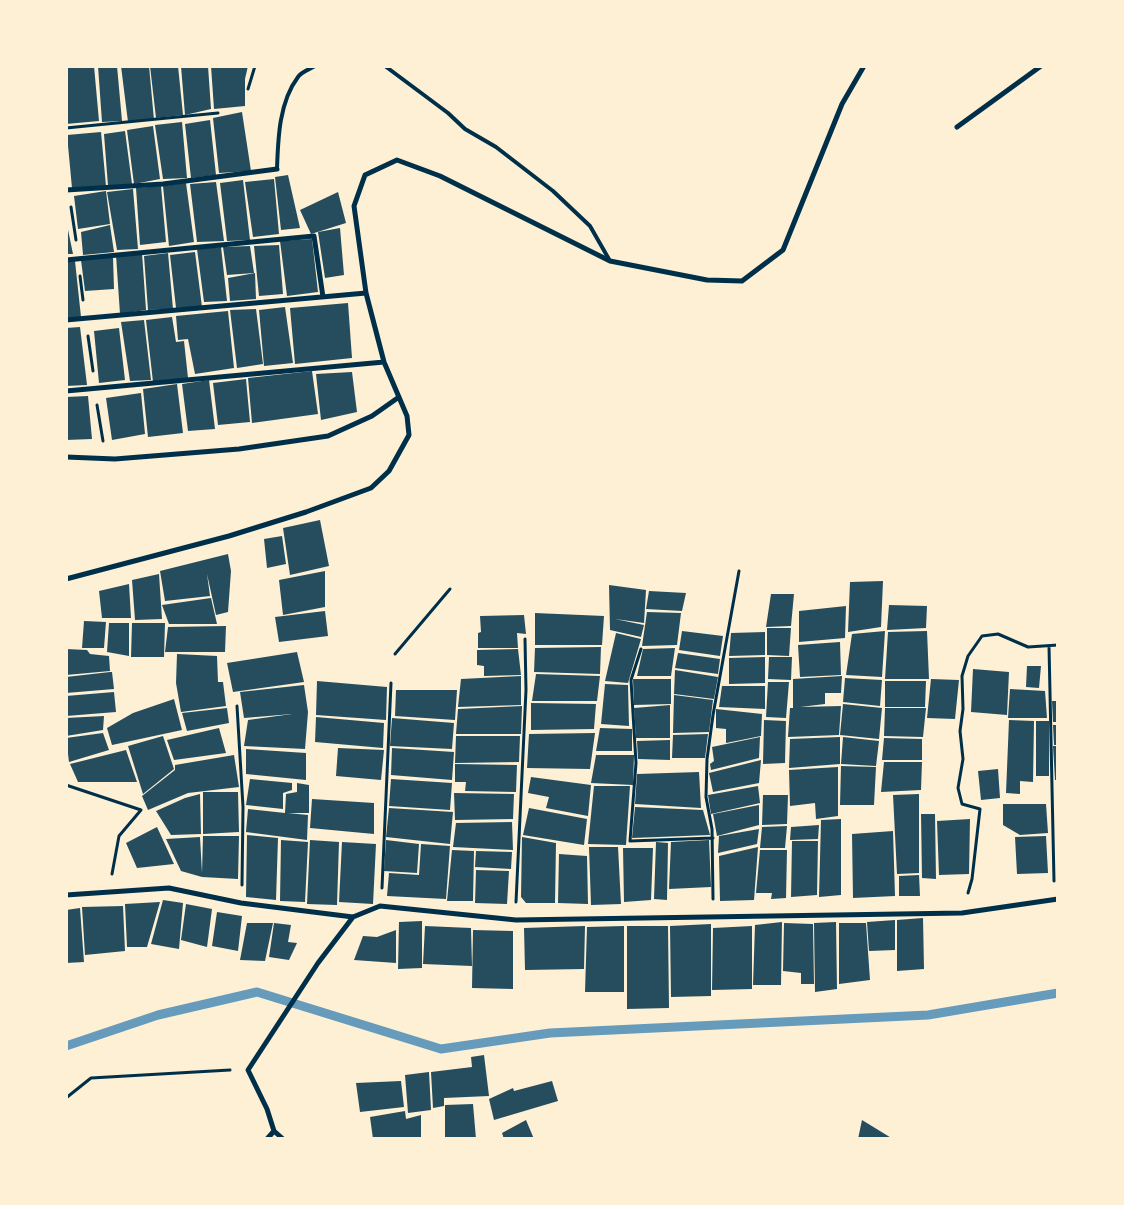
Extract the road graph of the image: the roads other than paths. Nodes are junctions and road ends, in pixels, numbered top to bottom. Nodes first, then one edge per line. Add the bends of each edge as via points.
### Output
1 (315, 66) edge
2 (384, 66) edge
3 (864, 66) edge
4 (1041, 66) edge
5 (957, 127) dead end
6 (276, 169) joint
7 (66, 190) edge
8 (66, 260) edge
9 (610, 261) junction
10 (366, 293) junction
11 (322, 297) junction
12 (66, 320) edge
13 (384, 362) junction
14 (66, 391) edge
15 (399, 397) junction
16 (66, 457) edge
17 (66, 579) edge
18 (66, 896) edge
19 (1056, 899) edge
20 (353, 917) junction
21 (274, 1132) junction
22 (267, 1139) edge
23 (283, 1139) edge

1 - 6 lane via 298,76 284,106
2 - 9 lane via 553,191 590,226
3 - 9 street via 842,104 783,250 742,281 707,280
4 - 5 street
6 - 7 street via 164,184
8 - 11 street via 314,236
9 - 10 street via 440,176 397,160 365,175 354,206
10 - 11 street
10 - 13 street
11 - 12 street
13 - 14 street
13 - 15 street
15 - 16 street via 372,416 328,436 239,449 115,459
15 - 17 street via 407,416 409,435 389,471 371,488 229,536
18 - 20 street via 169,888 241,903
19 - 20 street via 962,913 516,920 380,906
20 - 21 street via 318,963 248,1070
21 - 22 street
21 - 23 street

